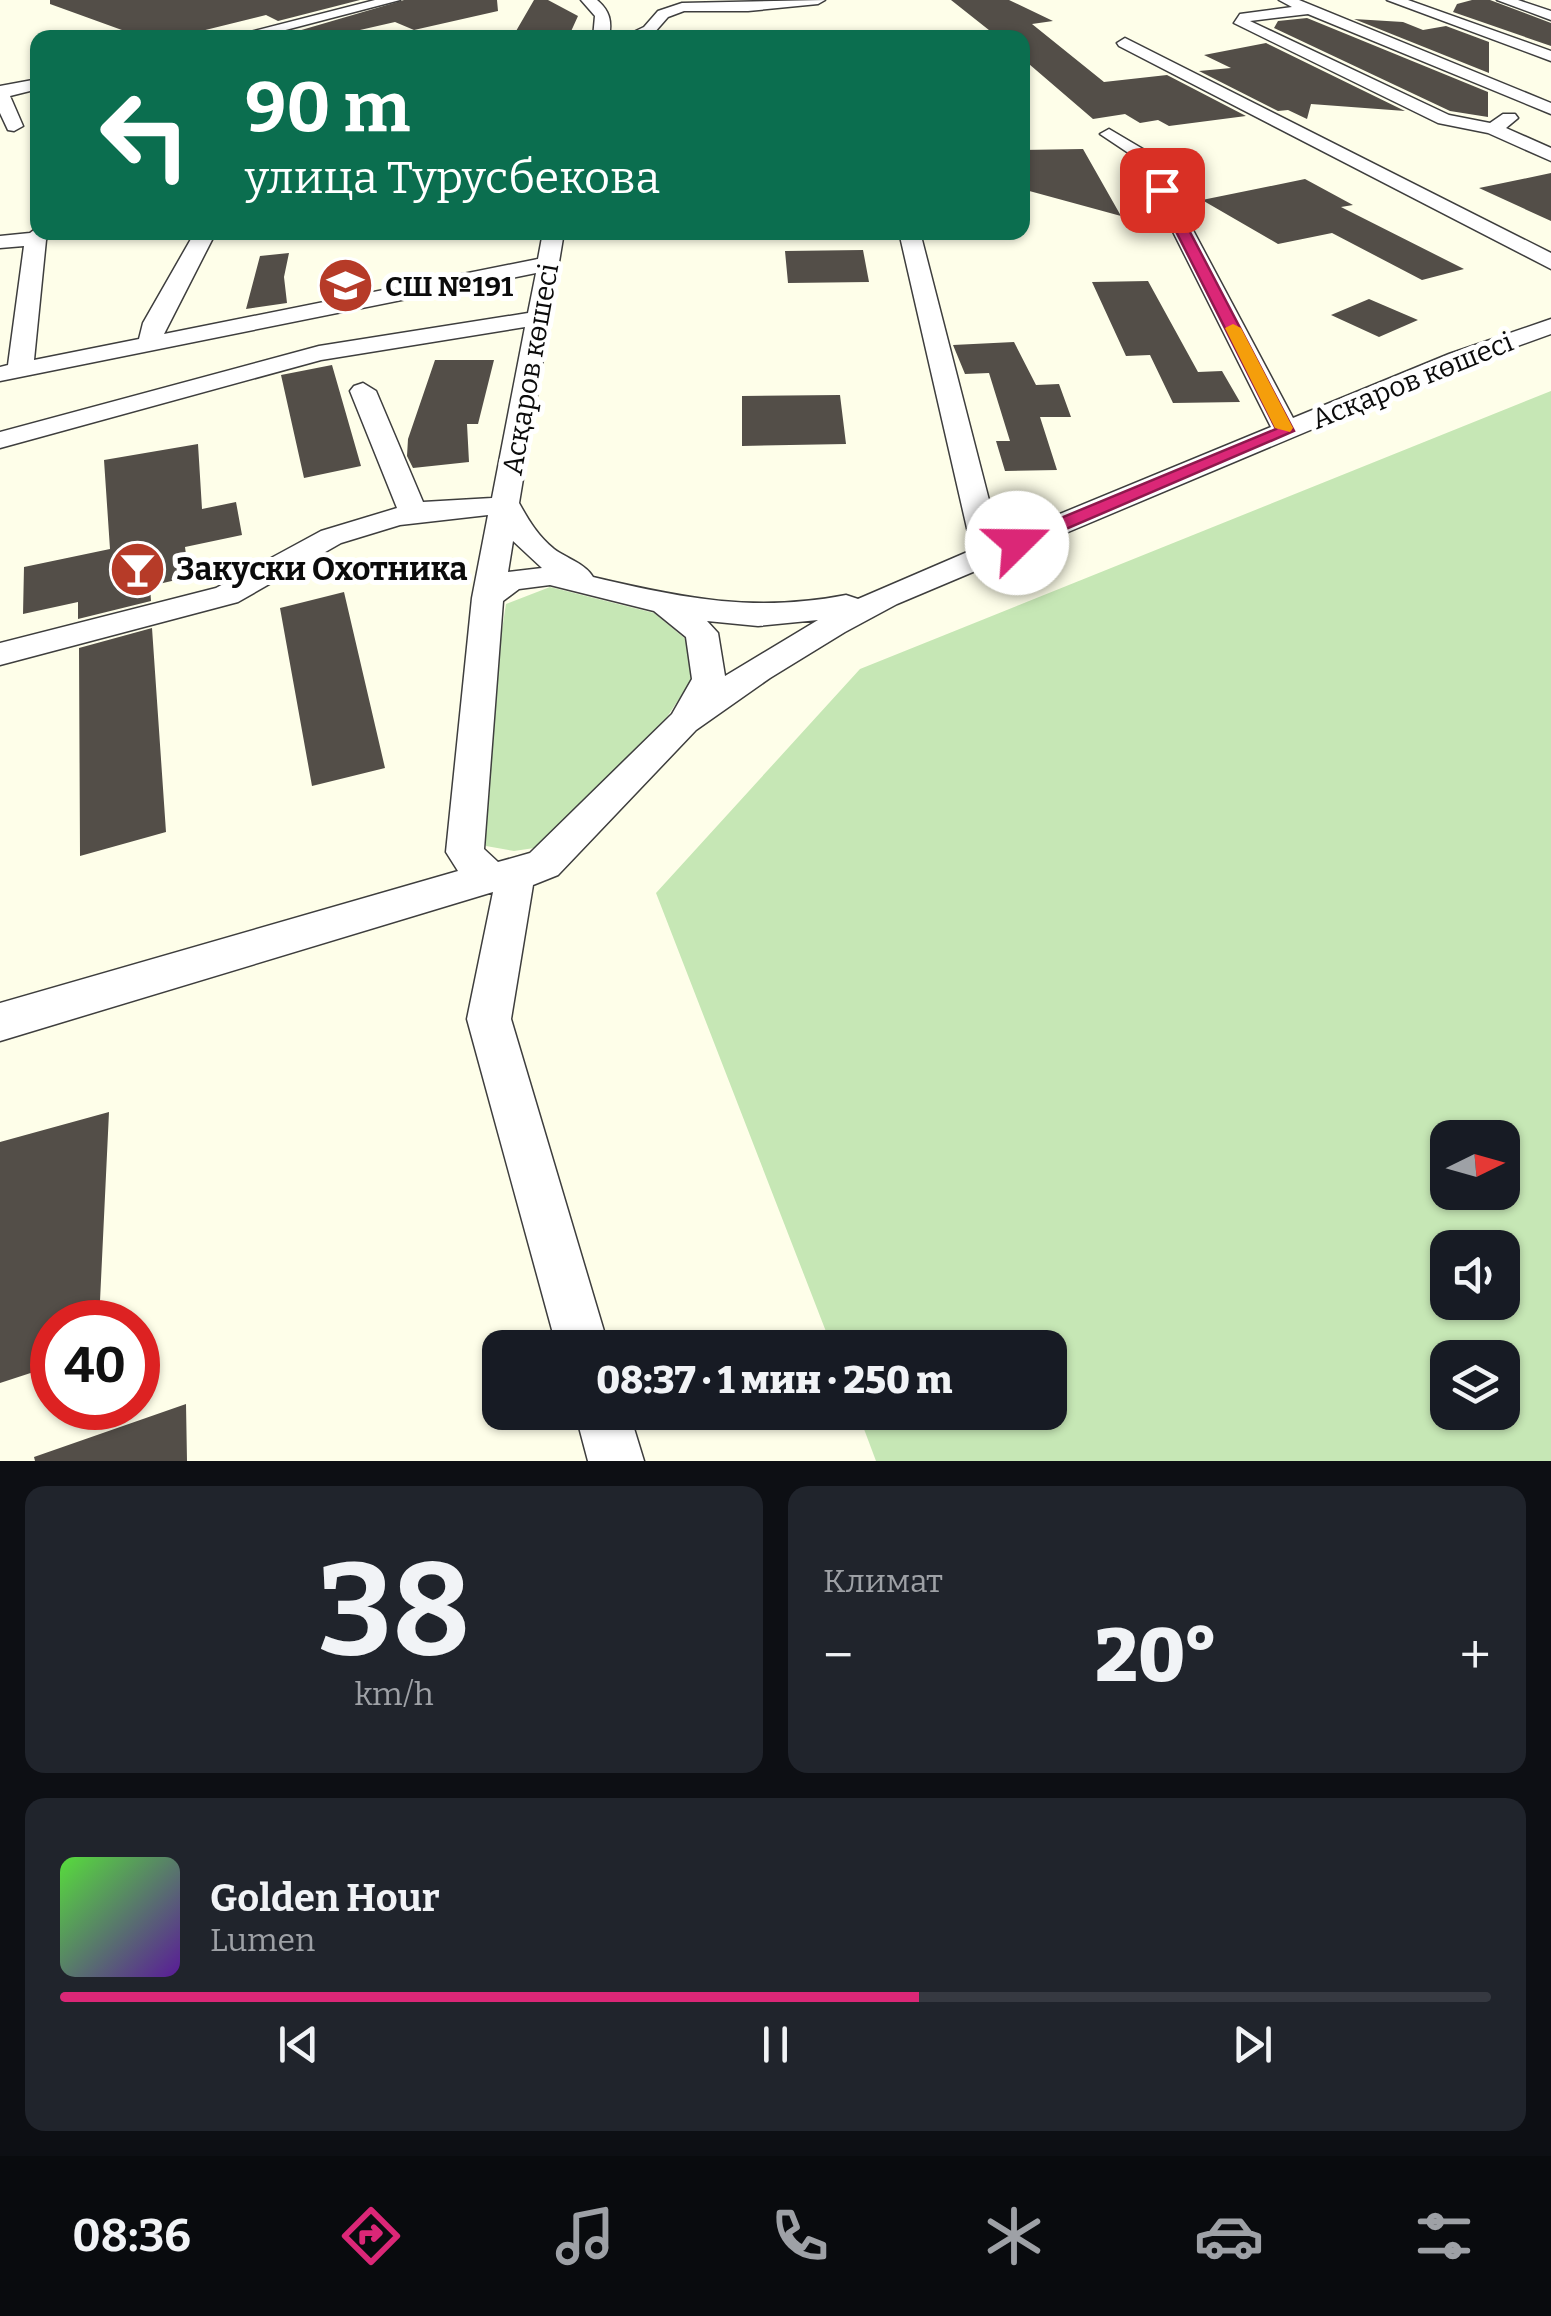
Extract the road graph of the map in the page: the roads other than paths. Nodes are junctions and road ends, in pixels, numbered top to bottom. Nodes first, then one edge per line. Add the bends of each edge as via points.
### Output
1 (393, 0) edge
2 (588, 0) edge
3 (818, 0) edge
4 (1285, 0) edge
5 (1504, 0) edge
6 (1532, 0) edge
7 (1551, 7) edge
8 (1309, 10) junction
9 (1394, 11) edge
10 (1551, 16) edge
11 (267, 30) edge
12 (603, 30) edge
13 (650, 30) edge
14 (1341, 32) junction
15 (1125, 44) dead end
16 (1551, 56) edge
17 (1551, 68) edge
18 (30, 86) edge
19 (1, 92) edge
20 (1464, 93) dead end
21 (1549, 110) edge
22 (14, 126) dead end
23 (1492, 129) junction
24 (1109, 134) dead end
25 (1551, 155) edge
26 (30, 237) edge
27 (38, 240) edge
28 (202, 240) edge
29 (552, 240) edge
30 (911, 240) edge
31 (0, 242) edge
32 (1551, 262) edge
33 (547, 264) junction
34 (538, 318) junction
35 (1551, 326) edge
36 (150, 344) junction
37 (10, 372) edge
38 (362, 391) dead end
39 (1286, 431) junction
40 (0, 440) edge
41 (506, 506) junction
42 (428, 512) junction
43 (988, 555) junction
44 (602, 587) junction
45 (886, 597) junction
46 (488, 598) junction
47 (0, 654) edge
48 (684, 722) junction
49 (503, 877) junction
50 (0, 1022) edge
51 (579, 1330) edge
52 (607, 1430) edge
53 (616, 1461) edge

1 - 11 street
2 - 12 street via 600,8
3 - 13 street via 682,7
4 - 8 street
5 - 10 street
6 - 7 street
8 - 14 street
8 - 23 street via 1254,15 1242,23 1444,118
9 - 14 street
9 - 16 street
9 - 17 street
14 - 20 street
14 - 21 street
15 - 32 street
18 - 19 street
19 - 22 street
21 - 23 street via 1508,112
23 - 25 street
24 - 39 street via 1144,155
26 - 31 street
27 - 37 street
28 - 36 street
29 - 33 street, Асқаров көшесі
30 - 43 street
33 - 34 street, Асқаров көшесі
33 - 36 street
34 - 40 street via 319,353
34 - 41 street, Асқаров көшесі
35 - 39 street, Асқаров көшесі
36 - 37 street
38 - 42 street via 405,498
39 - 43 street, Асқаров көшесі
41 - 42 street
41 - 44 street via 516,531 555,565
41 - 46 street, Асқаров көшесі
42 - 47 street via 331,536 227,595
43 - 45 street, Асқаров көшесі
44 - 45 street via 725,616 794,616
44 - 46 street via 550,576 510,582
44 - 48 street via 665,604 702,633 709,679
45 - 48 street via 796,645
46 - 49 street, Асқаров көшесі via 465,852 474,867
48 - 49 street via 544,864
49 - 50 street
49 - 51 street via 490,1019
52 - 53 street

